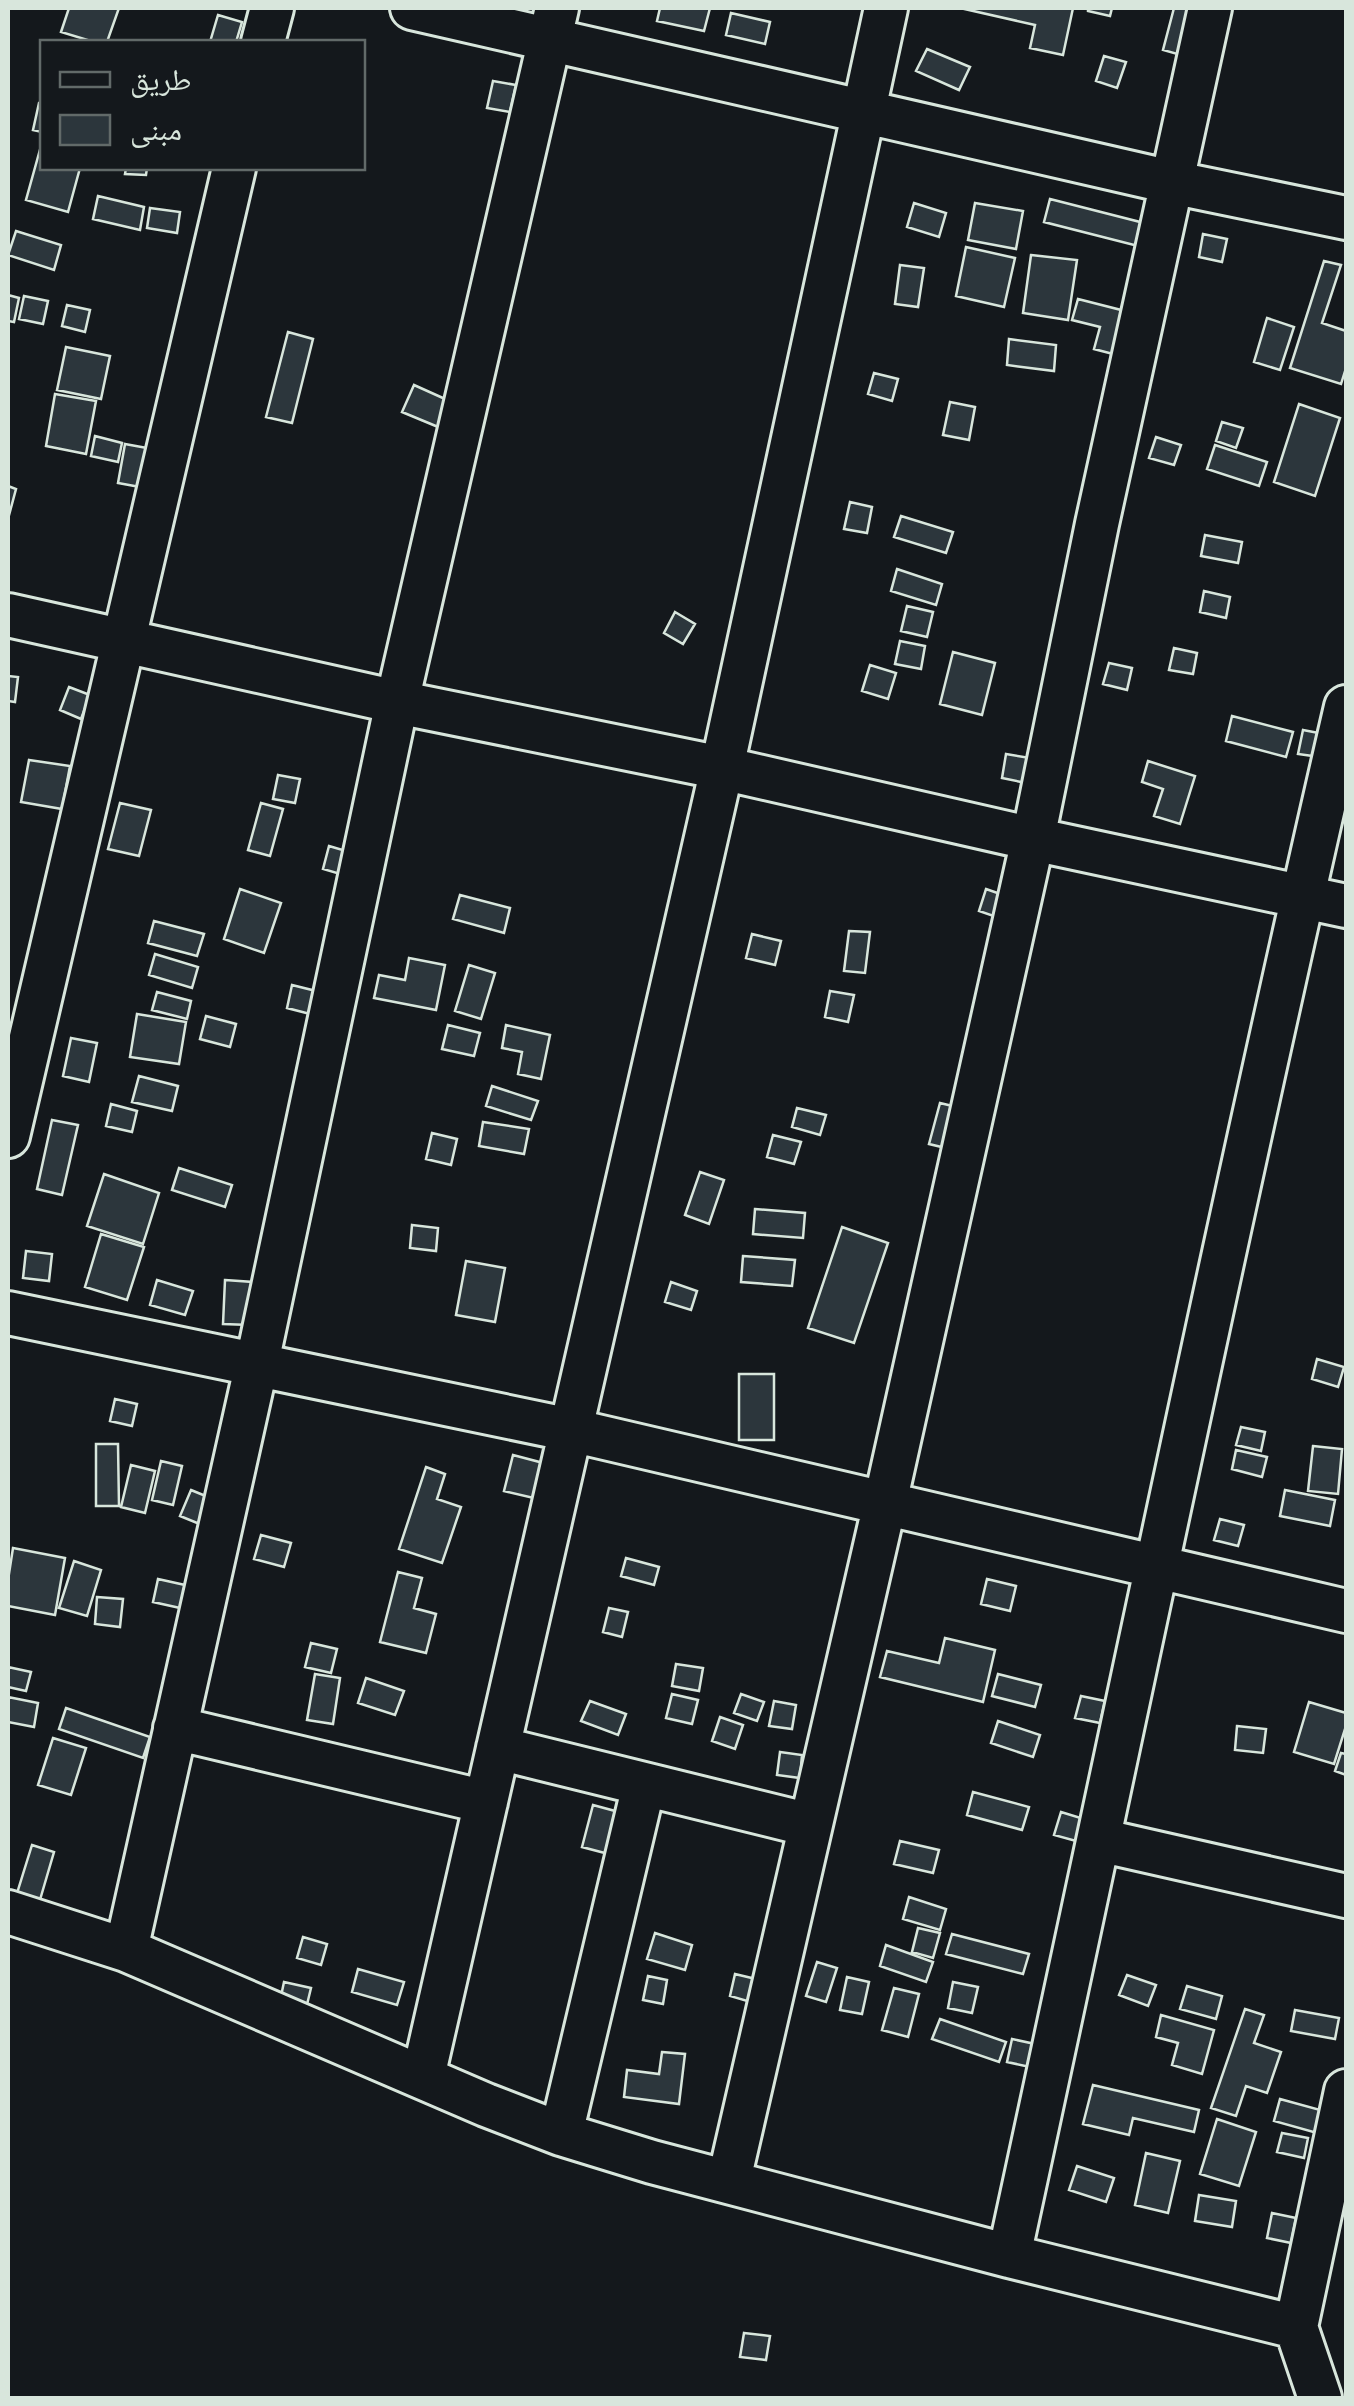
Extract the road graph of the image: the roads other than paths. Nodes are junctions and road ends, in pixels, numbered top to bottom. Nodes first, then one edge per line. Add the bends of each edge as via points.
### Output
1 (272, 8) edge
2 (412, 8) edge
3 (886, 8) edge
4 (1210, 8) edge
5 (554, 24) edge
6 (264, 40) edge
7 (864, 112) junction
8 (234, 170) edge
9 (1171, 182) junction
10 (1346, 218) edge
11 (8, 615) edge
12 (122, 642) junction
13 (398, 702) junction
14 (1346, 707) edge
15 (722, 768) junction
16 (1032, 839) junction
17 (1303, 896) junction
18 (1346, 906) edge
19 (8, 1136) edge
20 (8, 1313) edge
21 (256, 1364) junction
22 (571, 1430) junction
23 (885, 1503) junction
24 (1157, 1566) junction
25 (1346, 1611) edge
26 (175, 1728) junction
27 (498, 1748) junction
28 (644, 1785) junction
29 (486, 1802) junction
30 (810, 1825) junction
31 (1100, 1840) junction
32 (1346, 1896) edge
33 (8, 1912) edge
34 (126, 1950) junction
35 (422, 2077) junction
36 (1346, 2091) edge
37 (562, 2134) junction
38 (729, 2180) junction
39 (1010, 2256) junction
40 (1296, 2327) junction
41 (1320, 2398) edge

1 - 6 street
2 - 5 street
3 - 7 street
4 - 9 street
5 - 7 street
5 - 13 street
7 - 9 street
7 - 15 street
8 - 12 street
9 - 10 street
9 - 16 street
11 - 12 street
12 - 13 street
12 - 19 street
13 - 15 street
13 - 21 street
14 - 17 street
15 - 16 street
15 - 22 street
16 - 17 street
16 - 23 street
17 - 18 street
17 - 24 street
20 - 21 street
21 - 22 street
21 - 26 street
22 - 23 street
22 - 27 street
23 - 24 street
23 - 30 street
24 - 25 street
24 - 31 street
26 - 29 street
26 - 34 street
27 - 28 street
27 - 29 street
28 - 30 street
28 - 37 street
29 - 35 street
30 - 38 street
31 - 32 street
31 - 39 street
33 - 34 street
34 - 35 street
35 - 37 street
36 - 40 street
37 - 38 street
38 - 39 street
39 - 40 street
40 - 41 street

